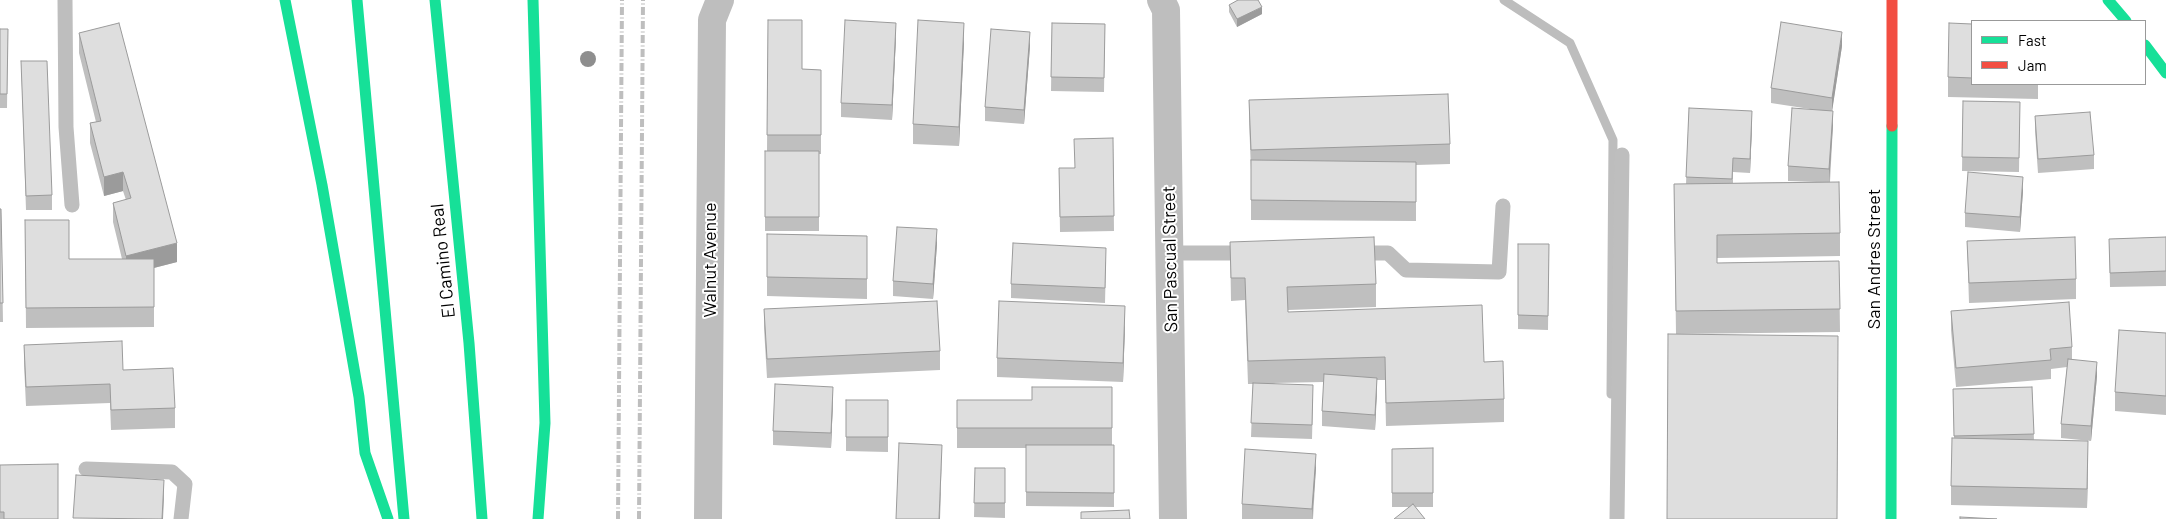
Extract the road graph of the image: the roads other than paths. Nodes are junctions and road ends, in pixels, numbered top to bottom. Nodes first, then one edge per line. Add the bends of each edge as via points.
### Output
1 (65, 0) edge
2 (284, 0) edge
3 (357, 0) edge
4 (434, 0) edge
5 (534, 0) edge
6 (1161, 0) edge
7 (1892, 0) edge
8 (2108, 0) edge
9 (719, 1) edge
10 (2125, 20) edge
11 (1622, 155) dead end
12 (72, 205) dead end
13 (1503, 206) dead end
14 (1170, 252) junction
15 (1259, 252) edge
16 (1338, 253) edge
17 (86, 469) dead end
18 (181, 519) edge
19 (388, 519) edge
20 (404, 519) edge
21 (482, 519) edge
22 (538, 519) edge
23 (708, 519) edge
24 (1173, 519) edge
25 (1617, 519) edge
26 (1891, 519) edge

1 - 12 lane via 66,127
2 - 19 main road via 324,194 359,397 364,453
3 - 20 main road
4 - 21 main road, El Camino Real via 469,343
5 - 22 main road via 545,423
6 - 14 street, San Pascual Street via 1166,10
7 - 26 main road, San Andres Street
8 - 10 main road
9 - 23 street, Walnut Avenue via 712,20
11 - 25 lane
13 - 16 lane via 1499,272 1406,270 1388,253
14 - 15 lane
14 - 24 street, San Pascual Street
17 - 18 lane via 172,472 185,484

